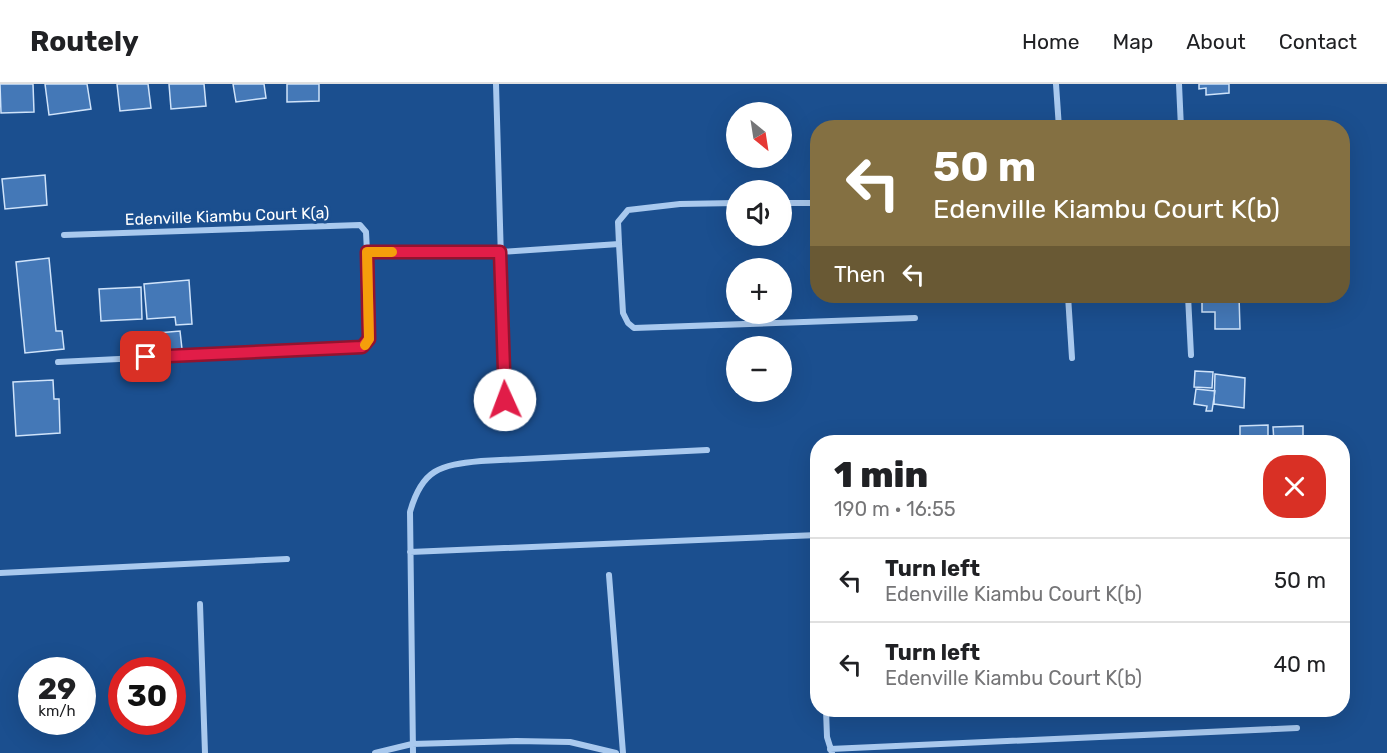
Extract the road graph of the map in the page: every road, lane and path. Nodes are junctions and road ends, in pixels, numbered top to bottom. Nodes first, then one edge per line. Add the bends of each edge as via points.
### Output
1 (496, 84) edge
2 (1056, 84) edge
3 (1179, 84) edge
4 (1058, 120) edge
5 (1181, 120) edge
6 (792, 203) edge
7 (810, 203) edge
8 (726, 204) edge
9 (64, 235) dead end
10 (619, 244) junction
11 (367, 252) junction
12 (500, 252) junction
13 (1068, 303) edge
14 (1188, 303) edge
15 (915, 318) dead end
16 (1191, 355) dead end
17 (1072, 358) dead end
18 (58, 362) dead end
19 (505, 400) dead end
20 (707, 450) dead end
21 (810, 535) edge
22 (410, 552) junction
23 (287, 559) dead end
24 (0, 573) edge
25 (609, 575) dead end
26 (200, 604) dead end
27 (827, 717) edge
28 (1297, 728) dead end
29 (412, 744) junction
30 (831, 751) edge
31 (206, 753) edge
32 (375, 753) edge
33 (413, 753) edge
34 (616, 753) edge
35 (623, 753) edge

1 - 12 street
2 - 4 street
3 - 5 street
6 - 7 street
8 - 10 street via 628,210 618,222
9 - 11 street, Edenville Kiambu Court K(a) via 360,225 366,232
10 - 12 street
10 - 15 street via 623,313 634,327
11 - 12 street
11 - 18 street via 369,339 362,347
12 - 19 street
13 - 17 street
14 - 16 street
20 - 22 street via 448,464 427,476 415,493 410,512
21 - 22 street
22 - 29 street
23 - 24 street
25 - 35 street
26 - 31 street
27 - 30 street
28 - 30 street
29 - 32 street
29 - 33 street
29 - 34 street via 570,742

